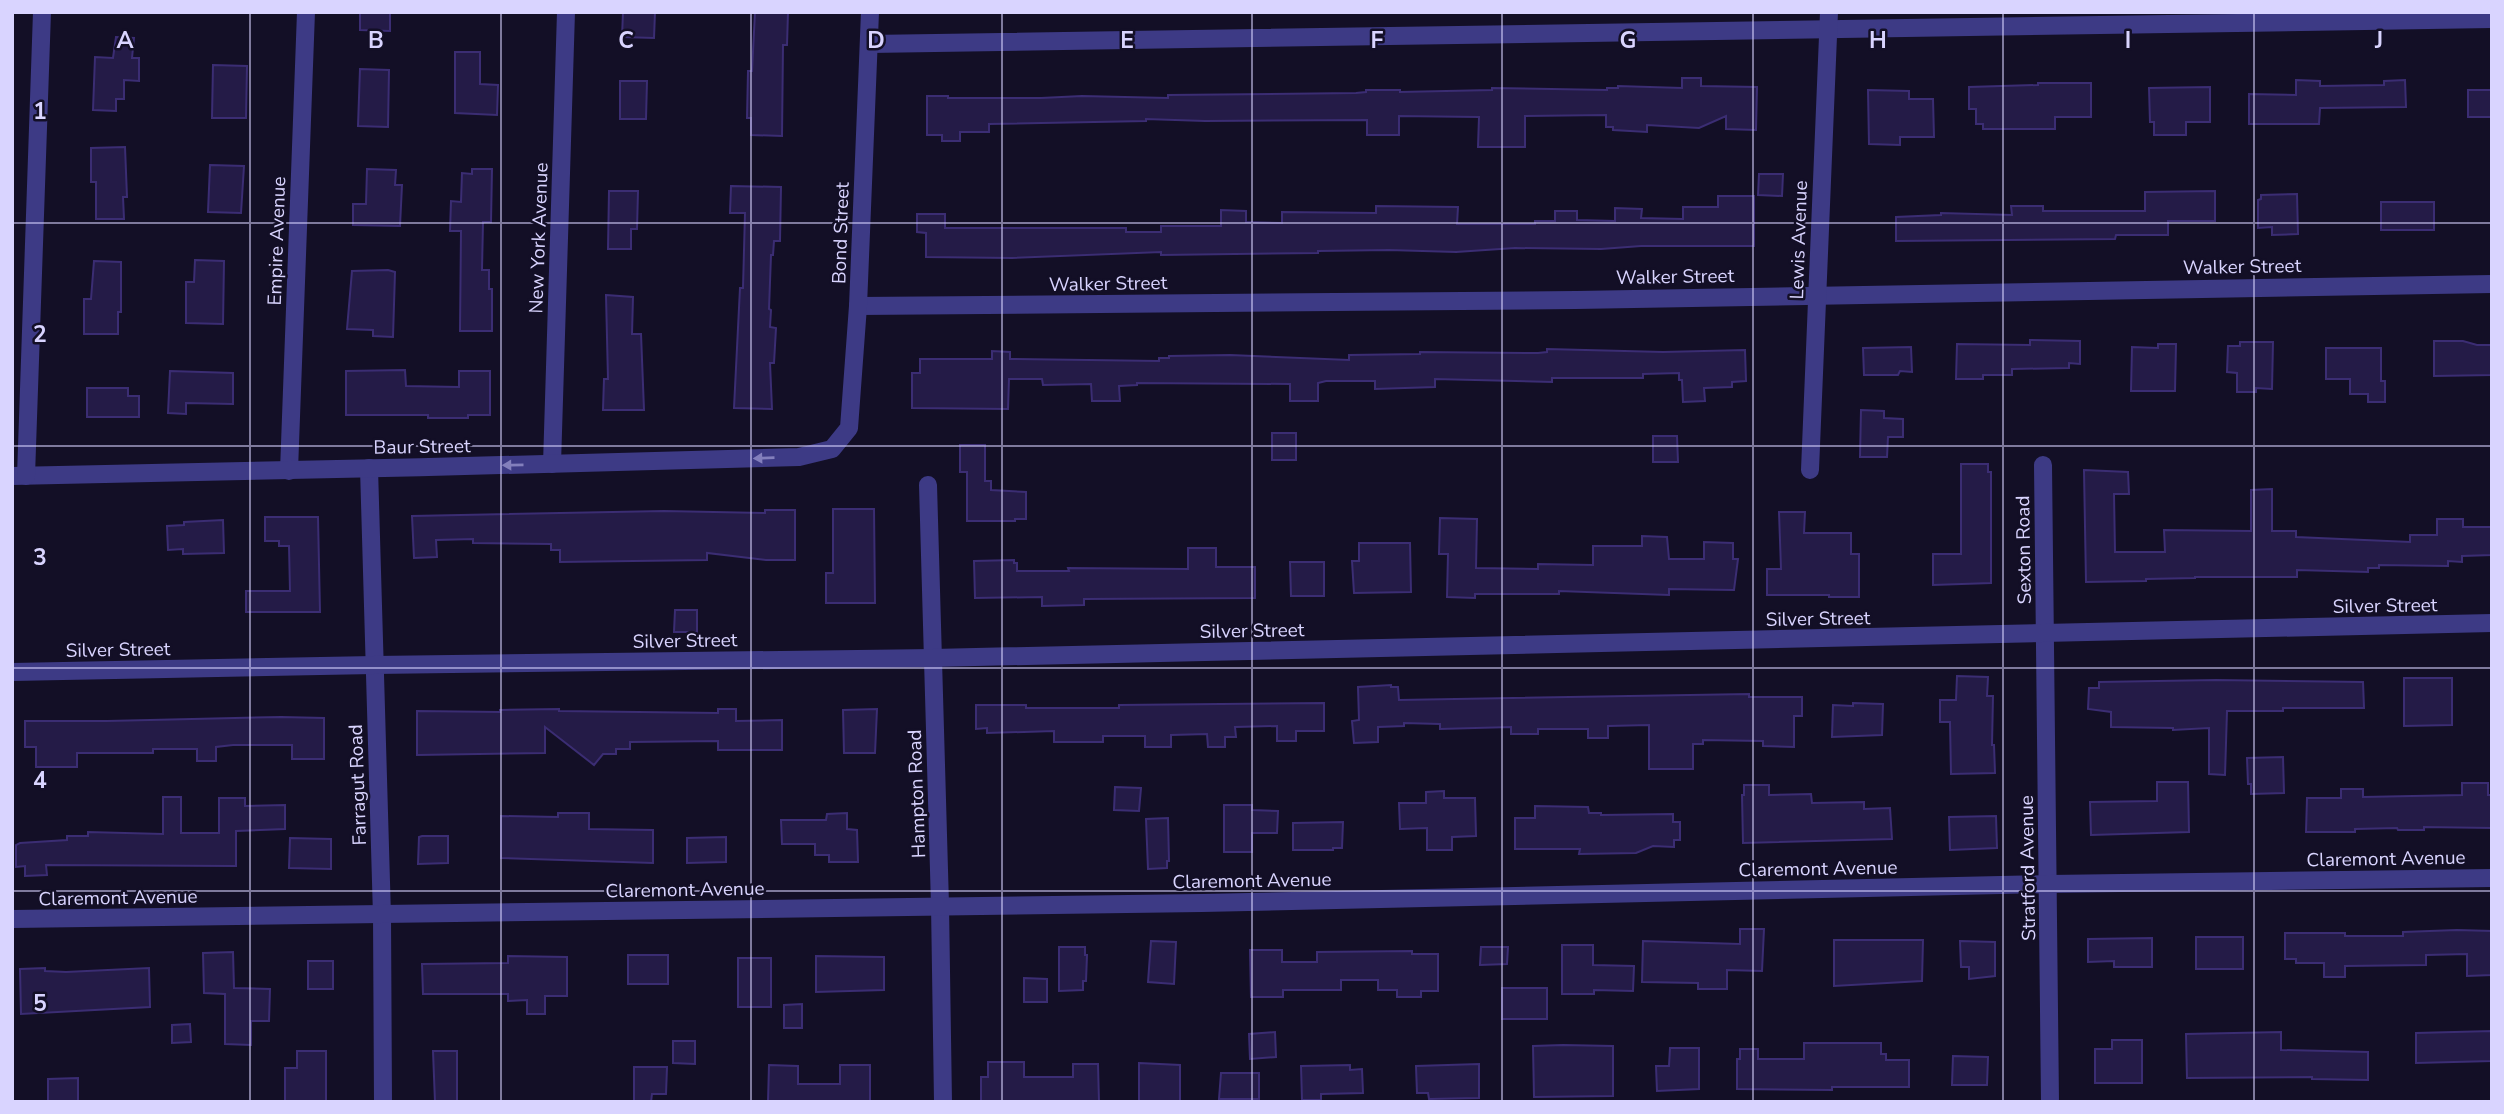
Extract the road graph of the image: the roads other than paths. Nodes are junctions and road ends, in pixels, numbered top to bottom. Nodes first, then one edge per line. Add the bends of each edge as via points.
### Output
1 (42, 12) edge
2 (306, 12) edge
3 (566, 12) edge
4 (870, 12) edge
5 (2492, 19) edge
6 (1828, 21) edge
7 (869, 44) junction
8 (2492, 284) edge
9 (1817, 294) junction
10 (858, 306) junction
11 (832, 449) joint
12 (552, 464) junction
13 (2043, 465) dead end
14 (369, 468) junction
15 (1810, 470) dead end
16 (289, 471) junction
17 (19, 476) edge
18 (928, 485) dead end
19 (2492, 623) edge
20 (2045, 634) junction
21 (933, 658) junction
22 (374, 665) junction
23 (12, 673) edge
24 (2492, 878) edge
25 (2049, 884) junction
26 (940, 905) junction
27 (382, 916) junction
28 (12, 919) edge
29 (383, 1102) edge
30 (943, 1102) edge
31 (2050, 1102) edge

1 - 17 street
2 - 16 street, Empire Avenue
3 - 12 street, New York Avenue
4 - 7 street, Bond Street
5 - 6 street
6 - 7 street
6 - 9 street, Lewis Avenue
7 - 10 street, Bond Street
8 - 9 street, Walker Street
9 - 10 street, Walker Street
9 - 15 street, Lewis Avenue
10 - 11 street, Bond Street via 849,428
11 -> 12 street, Baur Street via 799,457
12 -> 14 street, Baur Street
13 - 20 street, Sexton Road
14 - 16 street, Baur Street
14 - 22 street, Farragut Road
16 - 17 street, Baur Street
18 - 21 street, Hampton Road
19 - 20 street, Silver Street
20 - 21 street, Silver Street
20 - 25 street, Stratford Avenue
21 - 22 street, Silver Street
21 - 26 street, Hampton Road
22 - 23 street, Silver Street
22 - 27 street, Farragut Road
24 - 25 street, Claremont Avenue
25 - 26 street, Claremont Avenue
25 - 31 street, Stratford Avenue
26 - 27 street, Claremont Avenue
26 - 30 street, Hampton Road
27 - 28 street, Claremont Avenue
27 - 29 street, Farragut Road

